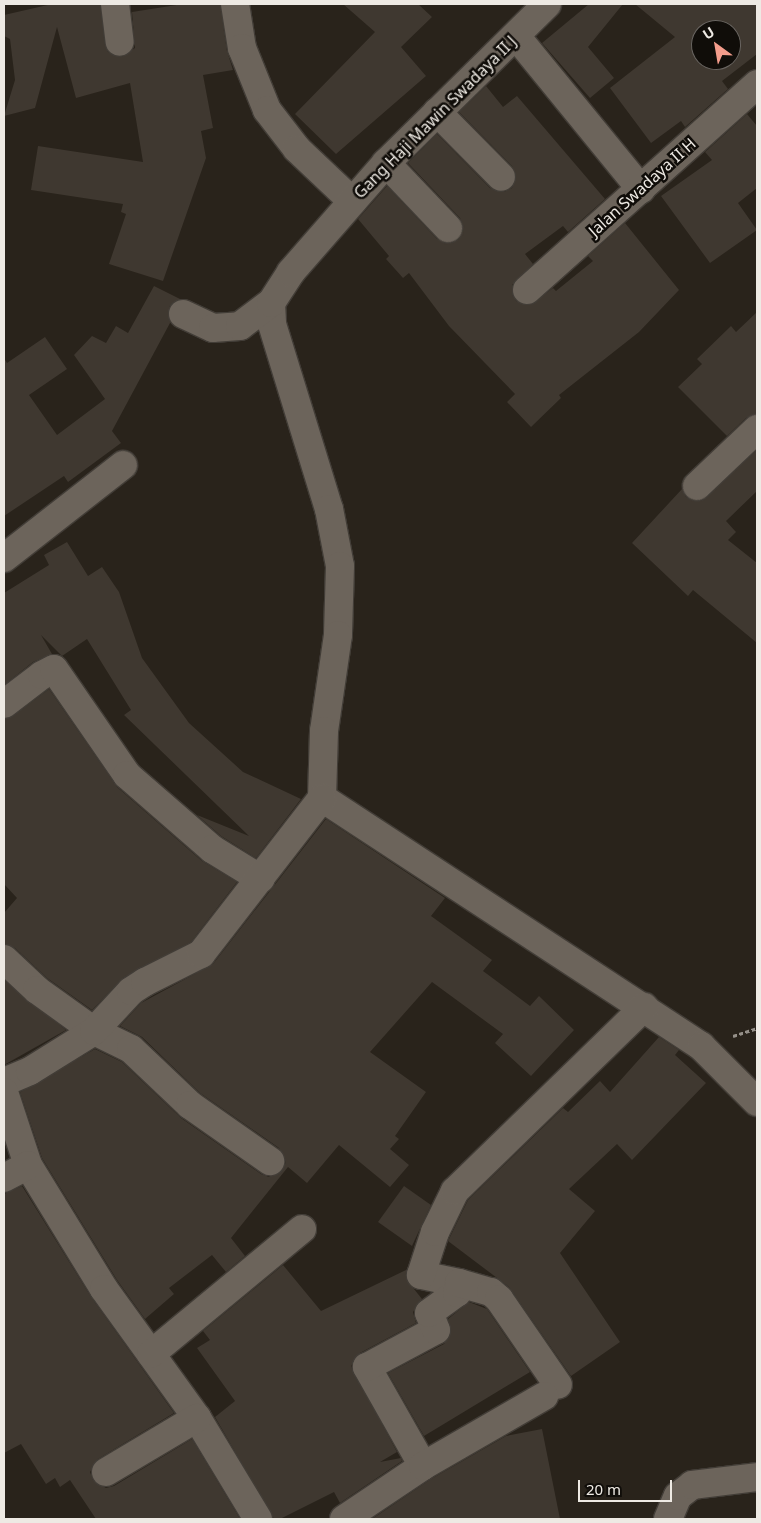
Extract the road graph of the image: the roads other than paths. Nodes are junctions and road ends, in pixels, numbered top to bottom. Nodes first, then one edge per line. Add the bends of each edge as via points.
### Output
1 (115, 4) edge
2 (235, 4) edge
3 (547, 4) edge
4 (516, 36) junction
5 (120, 42) dead end
6 (757, 84) edge
7 (437, 112) junction
8 (386, 163) junction
9 (501, 177) dead end
10 (641, 188) junction
11 (352, 201) junction
12 (448, 228) dead end
13 (528, 290) dead end
14 (271, 303) junction
15 (183, 314) dead end
16 (757, 429) edge
17 (123, 465) dead end
18 (697, 486) dead end
19 (4, 558) edge
20 (4, 704) edge
21 (322, 798) junction
22 (261, 879) junction
23 (4, 959) edge
24 (644, 1007) junction
25 (94, 1031) junction
26 (4, 1082) edge
27 (4, 1092) edge
28 (757, 1102) edge
29 (270, 1161) dead end
30 (28, 1164) junction
31 (4, 1178) edge
32 (302, 1229) dead end
33 (459, 1283) junction
34 (151, 1354) junction
35 (197, 1418) junction
36 (423, 1466) junction
37 (106, 1472) dead end
38 (757, 1477) edge
39 (258, 1519) edge
40 (344, 1519) edge
41 (668, 1519) edge

1 - 5 street
2 - 11 street via 242,48 267,110 297,149
3 - 4 street, Gang Haji Mawin Swadaya II J
4 - 7 street, Gang Haji Mawin Swadaya II J
4 - 10 street
6 - 10 street, Jalan Swadaya II H
7 - 8 street, Gang Haji Mawin Swadaya II J
7 - 9 street
8 - 11 street, Gang Haji Mawin Swadaya II J
8 - 12 street
10 - 13 street, Jalan Swadaya II H
11 - 14 street, Gang Haji Mawin Swadaya II J via 291,272
14 - 15 street via 240,326 213,328
14 - 21 street via 272,324 329,509 340,566 338,635 324,731
16 - 18 street
17 - 19 street
20 - 22 street via 42,675 54,670 126,775 212,849
21 - 22 street
21 - 24 street
22 - 25 street via 201,954 155,975 131,991
23 - 25 street via 36,990
24 - 28 street via 701,1046
24 - 33 street via 454,1191 435,1232 421,1275
25 - 26 street via 30,1071
25 - 29 street via 130,1049 190,1105
27 - 30 street
30 - 31 street
30 - 34 street via 104,1289
32 - 34 street
33 - 36 street via 457,1293 429,1313 436,1330 367,1367
33 - 36 street via 490,1292 499,1299 551,1391
34 - 35 street
35 - 37 street
35 - 39 street
36 - 40 street
38 - 41 street via 692,1485 678,1496

